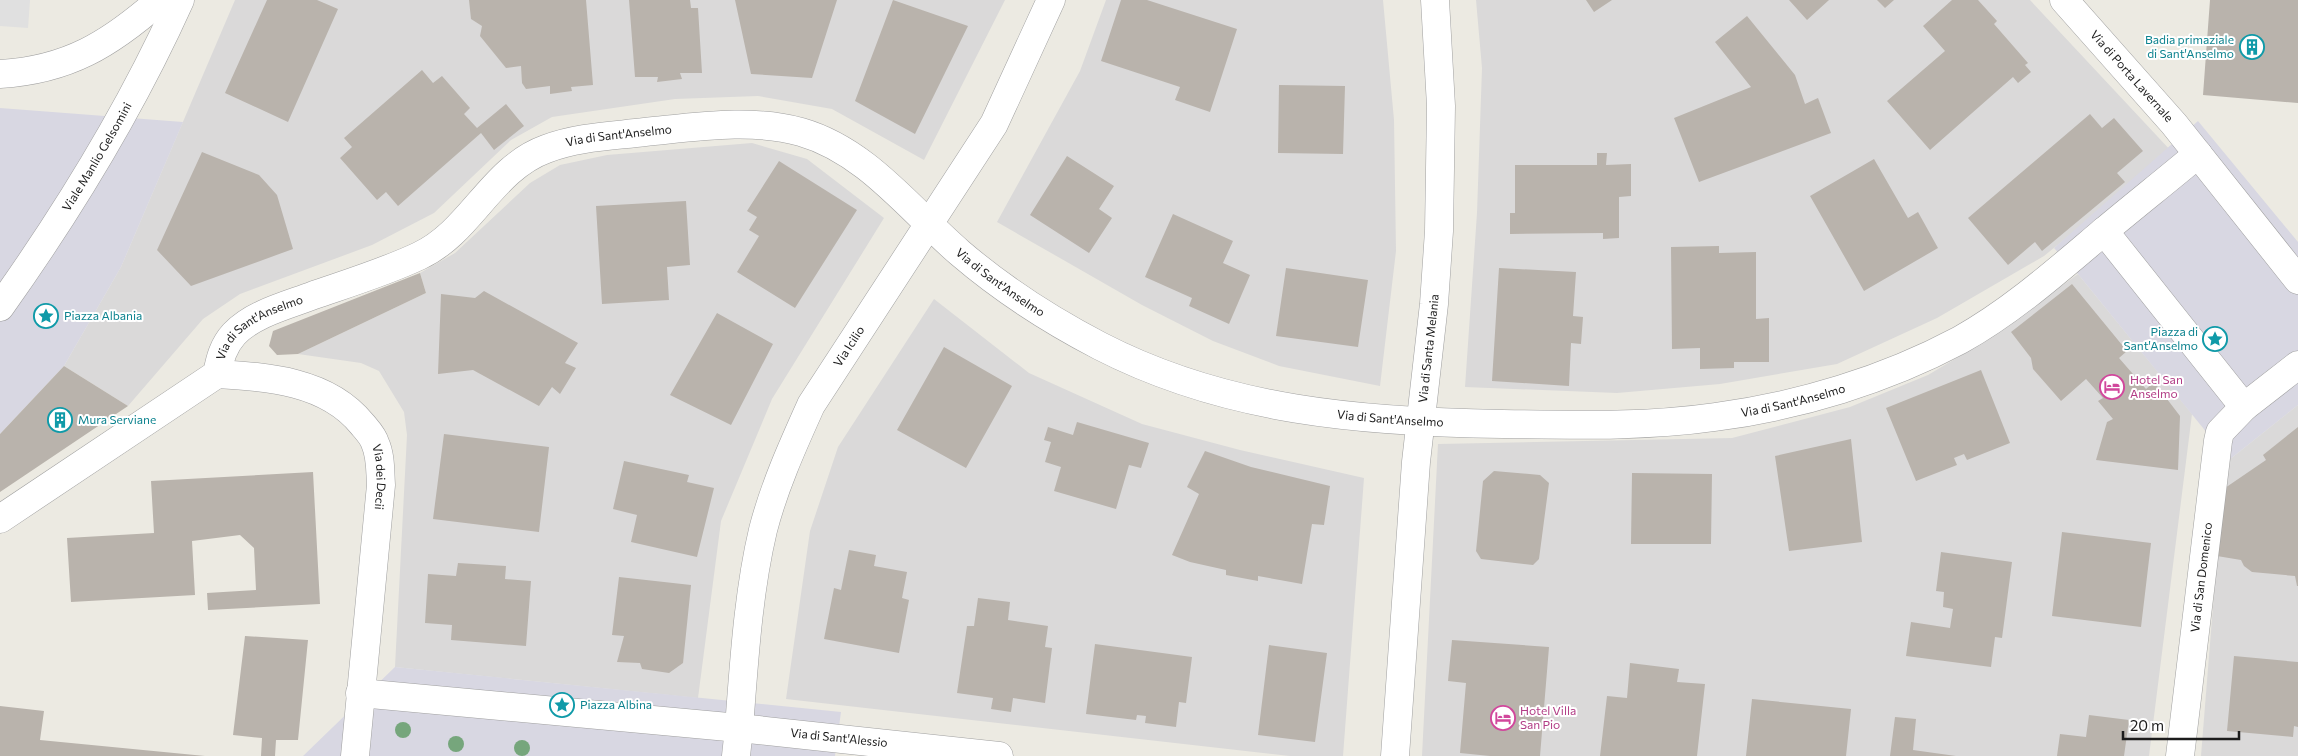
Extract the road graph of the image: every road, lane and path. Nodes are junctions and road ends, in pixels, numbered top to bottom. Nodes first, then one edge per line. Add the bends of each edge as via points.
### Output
1 (160, 0) edge
2 (180, 0) edge
3 (1051, 0) edge
4 (1434, 0) edge
5 (2064, 0) edge
6 (0, 74) edge
7 (2198, 154) junction
8 (929, 224) junction
9 (2104, 231) junction
10 (2298, 280) edge
11 (0, 307) edge
12 (2298, 365) edge
13 (217, 374) junction
14 (2244, 407) junction
15 (1422, 422) junction
16 (0, 519) edge
17 (360, 693) junction
18 (739, 728) junction
19 (355, 756) edge
20 (736, 756) edge
21 (999, 756) edge
22 (1396, 756) edge
23 (2180, 756) edge

1 - 6 street via 120,33 82,55 51,67
2 - 11 street, Viale Manlio Gelsomini via 94,165
3 - 8 street, Via Icilio via 994,124
4 - 15 street, Via di Santa Melania via 1440,68 1441,187
5 - 7 street, Via di Porta Lavernale
7 - 9 street
7 - 10 street
8 - 13 street, Via di Sant'Anselmo via 862,164 826,142 800,132 764,125 732,124 572,141 521,161 465,221 434,248 277,309 243,326 225,346
8 - 15 street, Via di Sant'Anselmo via 976,266 1041,312 1100,346 1157,371 1282,408 1352,418
8 - 18 street, Via Icilio via 811,405 791,449 764,529 756,568
9 - 14 street
9 - 15 street, Via di Sant'Anselmo via 2048,278 1963,338 1902,366 1831,392 1760,410 1616,425
12 - 14 street
13 - 16 street, Via di Sant'Anselmo
13 - 17 street, Via dei Decii via 273,379 315,390 348,409 375,442 381,485
14 - 23 street, Via di San Domenico via 2220,432 2218,441
15 - 22 street, Via di Santa Melania via 1416,462
17 - 18 street
17 - 19 street
18 - 20 street
18 - 21 street, Via di Sant'Alessio

